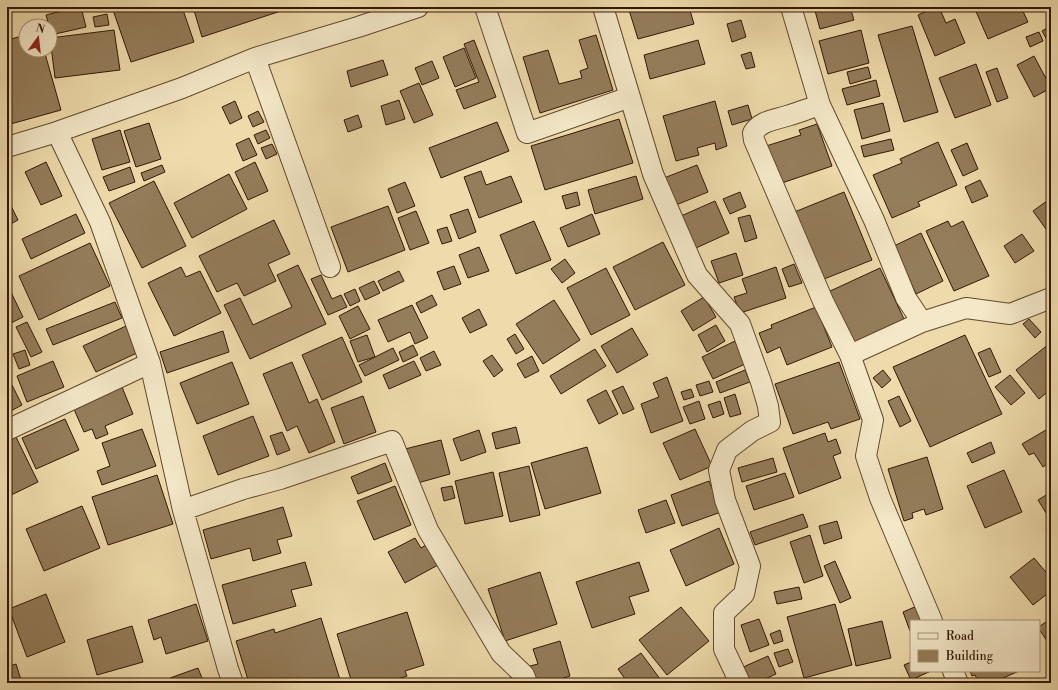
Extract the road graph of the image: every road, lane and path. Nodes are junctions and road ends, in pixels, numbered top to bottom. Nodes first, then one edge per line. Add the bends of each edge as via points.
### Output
1 (418, 7) edge
2 (485, 7) edge
3 (604, 7) edge
4 (791, 7) edge
5 (255, 58) junction
6 (630, 97) junction
7 (820, 105) junction
8 (58, 132) junction
9 (7, 147) edge
10 (330, 267) dead end
11 (1051, 298) edge
12 (922, 322) junction
13 (850, 355) junction
14 (150, 363) junction
15 (7, 430) edge
16 (183, 510) junction
17 (932, 620) edge
18 (953, 672) edge
19 (233, 683) edge
20 (527, 683) edge
21 (740, 683) edge
22 (958, 683) edge

1 - 5 street
2 - 6 street via 527,133
3 - 6 street
4 - 7 street
5 - 8 street via 182,88
5 - 10 street
6 - 21 street via 653,174 697,275 740,324 768,406 770,422 752,431 727,450 719,470 725,500 750,566 744,594 724,613 724,649
7 - 12 street via 874,220 906,298
7 - 13 street via 766,121 753,133 823,301
8 - 9 street
8 - 14 street via 100,222
11 - 12 street via 1010,314 966,308
12 - 13 street
13 - 17 street via 872,420 866,456 880,498
14 - 15 street
14 - 16 street
16 - 19 street
16 - 20 street via 392,441 428,530 501,653 524,675
18 - 22 street

